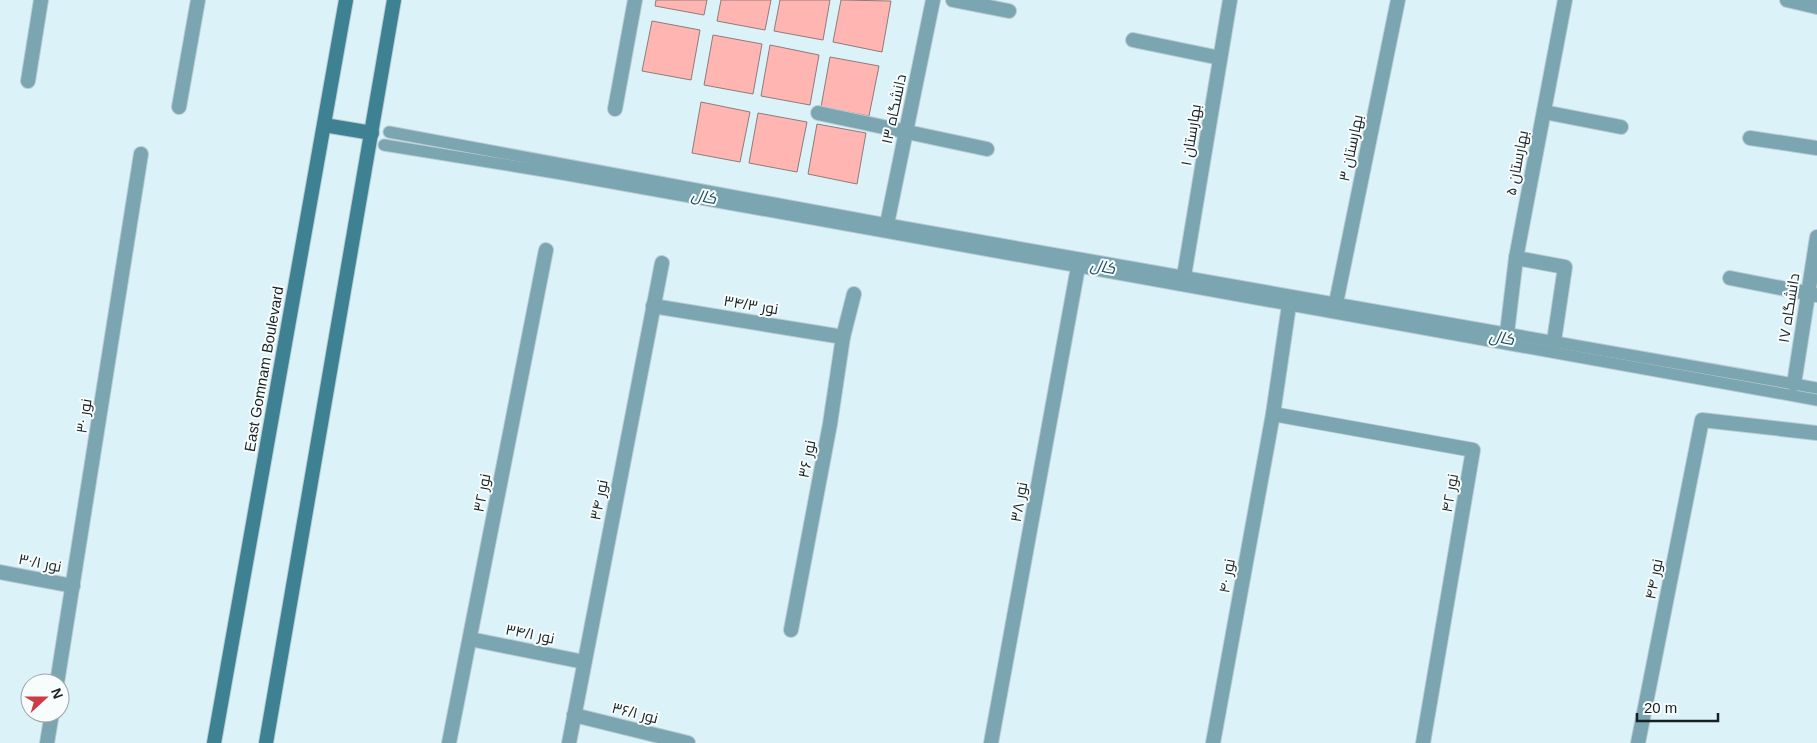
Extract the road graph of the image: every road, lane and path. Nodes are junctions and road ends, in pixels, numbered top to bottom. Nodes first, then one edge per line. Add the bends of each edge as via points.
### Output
1 (41, 0) edge
2 (198, 0) edge
3 (346, 0) edge
4 (394, 0) edge
5 (635, 0) edge
6 (932, 0) edge
7 (953, 0) edge
8 (1230, 0) edge
9 (1398, 0) edge
10 (1565, 0) edge
11 (1787, 0) edge
12 (1817, 6) edge
13 (1009, 11) dead end
14 (1134, 40) dead end
15 (1220, 58) junction
16 (28, 81) dead end
17 (179, 107) dead end
18 (615, 109) dead end
19 (1544, 112) junction
20 (818, 113) dead end
21 (324, 125) junction
22 (1622, 127) dead end
23 (389, 132) dead end
24 (905, 132) junction
25 (372, 133) junction
26 (1750, 138) dead end
27 (384, 145) dead end
28 (1817, 148) edge
29 (987, 149) dead end
30 (141, 154) dead end
31 (887, 224) junction
32 (1817, 237) edge
33 (546, 250) dead end
34 (1516, 258) junction
35 (662, 263) dead end
36 (1078, 267) junction
37 (1184, 276) junction
38 (1730, 278) dead end
39 (854, 294) dead end
40 (1812, 294) edge
41 (1336, 303) junction
42 (1289, 305) junction
43 (653, 306) junction
44 (1507, 333) junction
45 (843, 337) junction
46 (1554, 341) junction
47 (1794, 384) junction
48 (1817, 388) edge
49 (1817, 400) edge
50 (1272, 414) junction
51 (1817, 433) edge
52 (0, 572) edge
53 (73, 586) junction
54 (791, 630) dead end
55 (470, 639) junction
56 (584, 662) junction
57 (59, 673) edge
58 (574, 715) junction
59 (50, 723) edge
60 (47, 743) edge
61 (214, 743) edge
62 (266, 743) edge
63 (449, 743) edge
64 (569, 743) edge
65 (688, 743) edge
66 (991, 743) edge
67 (1212, 743) edge
68 (1423, 743) edge
69 (1638, 743) edge

1 - 16 street
2 - 17 street
3 - 21 main road, East Gomnam Boulevard
4 - 25 main road
5 - 18 street
6 - 24 street, دانشگاه ۱۳
7 - 13 street
8 - 15 street, بهارستان ۱
9 - 41 street, بهارستان ۳
10 - 19 street, بهارستان ۵
11 - 12 street
14 - 15 street
15 - 37 street, بهارستان ۱
19 - 22 street
19 - 34 street, بهارستان ۵
20 - 24 street
21 - 25 main road
21 - 61 main road, East Gomnam Boulevard
23 - 31 lane
24 - 29 street
24 - 31 street, دانشگاه ۱۳
25 - 62 main road
26 - 28 street
27 - 36 lane
30 - 53 street, نور ۳۰
31 - 37 lane
32 - 40 street, دانشگاه ۱۷
33 - 55 street, نور ۳۲
34 - 44 street, بهارستان ۵
34 - 46 street via 1565,267
35 - 43 street, نور ۳۴
36 - 42 lane
36 - 66 street, نور ۳۸
37 - 41 lane
38 - 40 street
39 - 45 street, نور ۳۶
40 - 47 street, دانشگاه ۱۷
41 - 44 lane
42 - 49 lane
42 - 50 street, نور ۴۰
43 - 45 street, نور ۳۴/۳
43 - 56 street, نور ۳۴
44 - 46 lane
45 - 54 street, نور ۳۶
46 - 47 lane
47 - 48 lane
50 - 67 street, نور ۴۰
50 - 68 street, نور ۴۲ via 1474,450
51 - 69 street, نور ۴۴ via 1702,420
52 - 53 street, نور ۳۰/۱
53 - 57 street, نور ۳۰
55 - 56 street, نور ۳۴/۱
55 - 63 street, نور ۳۲
56 - 58 street, نور ۳۴
58 - 64 street, نور ۳۴
58 - 65 street, نور ۳۶/۱
59 - 60 street

